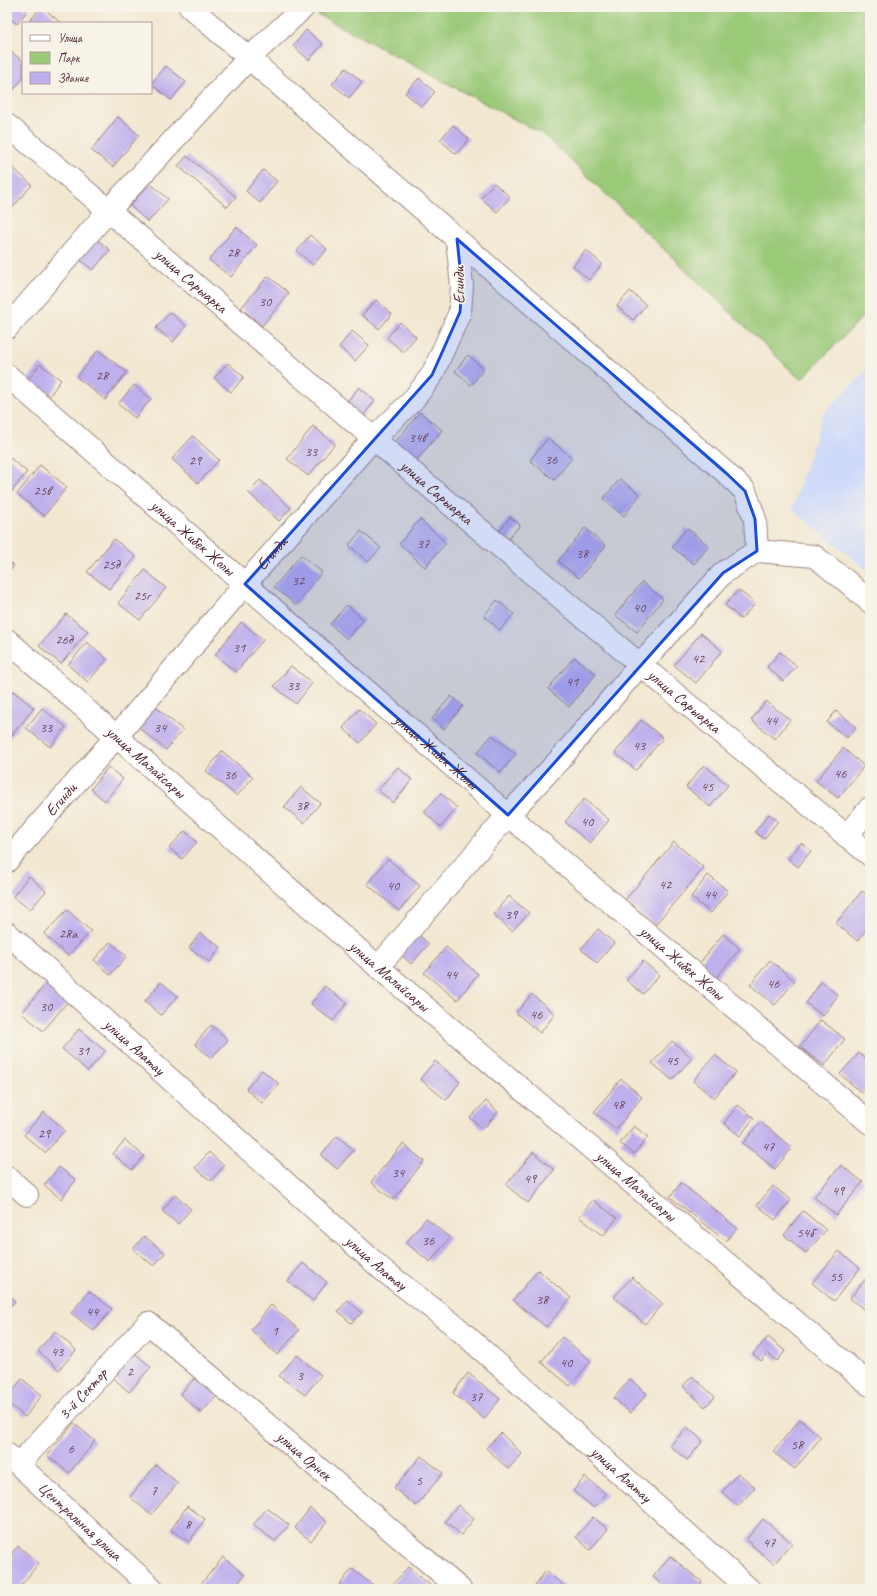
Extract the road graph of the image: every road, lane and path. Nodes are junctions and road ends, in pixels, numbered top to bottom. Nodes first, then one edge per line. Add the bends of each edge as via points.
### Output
1 (190, 7) edge
2 (304, 7) edge
3 (248, 59) junction
4 (7, 125) edge
5 (109, 210) junction
6 (457, 240) junction
7 (7, 328) edge
8 (7, 375) edge
9 (374, 439) junction
10 (757, 551) junction
11 (245, 584) junction
12 (870, 602) edge
13 (7, 640) edge
14 (639, 666) junction
15 (116, 737) junction
16 (870, 808) edge
17 (508, 815) junction
18 (846, 836) junction
19 (870, 855) edge
20 (7, 861) edge
21 (7, 933) edge
22 (378, 967) junction
23 (870, 1123) edge
24 (7, 1177) edge
25 (27, 1195) dead end
26 (148, 1324) joint
27 (870, 1385) edge
28 (13, 1459) edge
29 (153, 1589) edge
30 (460, 1589) edge
31 (749, 1589) edge

1 - 3 street
2 - 3 street
3 - 5 street
3 - 6 street
4 - 5 street, улица Сарыарка
5 - 7 street
5 - 9 street, улица Сарыарка
6 - 9 street, Егинди via 462,286 460,312 450,337 432,375 413,400
6 - 10 street via 745,491 755,519
8 - 11 street, улица Жибек Жолы
9 - 11 street, Егинди
9 - 14 street, улица Сарыарка
10 - 12 street via 814,556
10 - 14 street via 723,573
11 - 15 street, Егинди
11 - 17 street, улица Жибек Жолы
13 - 15 street, улица Малайсары
14 - 17 street via 561,758
14 - 18 street, улица Сарыарка
15 - 20 street, Егинди
15 - 22 street, улица Малайсары
16 - 18 street
17 - 22 street
17 - 23 street, улица Жибек Жолы
18 - 19 street, улица Сарыарка
21 - 31 street, улица Алатау via 384,1271 460,1330
22 - 27 street, улица Малайсары
24 - 25 street
26 - 28 street, 3-й Сектор
26 - 30 street, улица Орнек
28 - 29 street, Центральная улица

